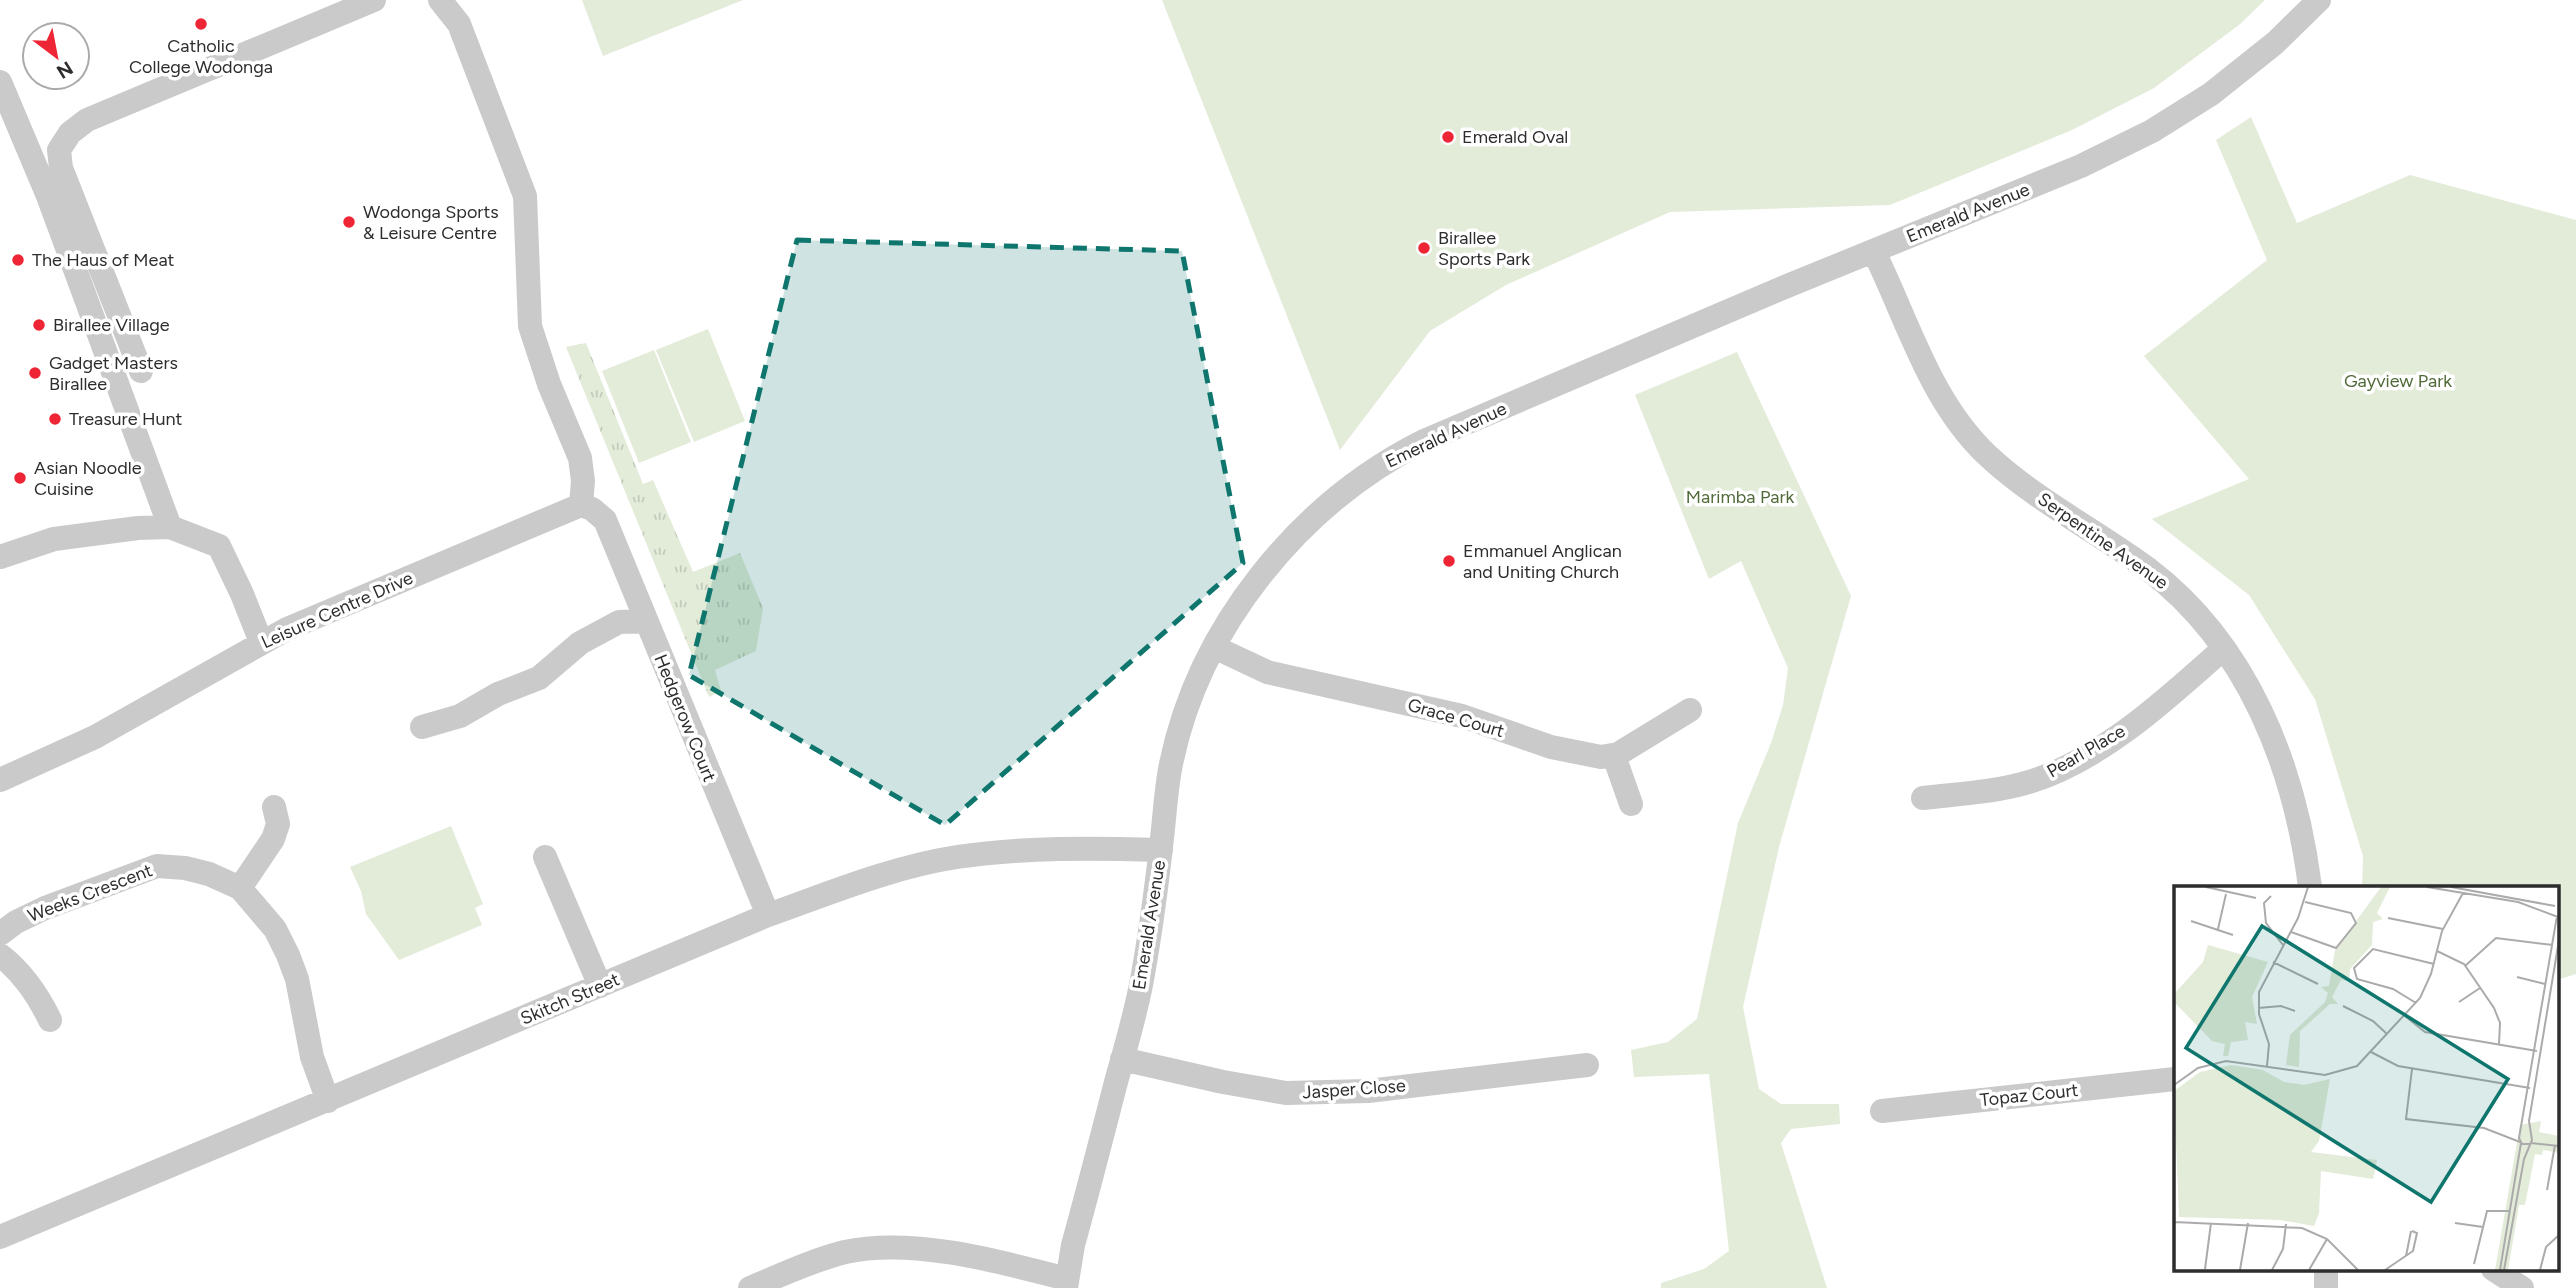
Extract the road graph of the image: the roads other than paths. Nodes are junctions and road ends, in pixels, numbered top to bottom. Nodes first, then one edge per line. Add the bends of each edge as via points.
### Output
1 (374, 0) edge
2 (440, 0) edge
3 (2319, 0) edge
4 (0, 82) edge
5 (1874, 252) junction
6 (141, 371) dead end
7 (581, 505) junction
8 (170, 527) junction
9 (0, 557) edge
10 (645, 621) junction
11 (261, 642) junction
12 (1214, 647) junction
13 (2224, 648) junction
14 (1690, 710) dead end
15 (422, 727) dead end
16 (1614, 756) junction
17 (0, 780) edge
18 (1923, 799) dead end
19 (1631, 804) dead end
20 (274, 807) dead end
21 (1161, 850) junction
22 (545, 857) dead end
23 (2310, 886) edge
24 (240, 888) junction
25 (768, 915) junction
26 (0, 934) edge
27 (0, 955) edge
28 (600, 986) junction
29 (50, 1020) dead end
30 (1122, 1059) junction
31 (1587, 1065) dead end
32 (2174, 1079) edge
33 (328, 1101) junction
34 (1882, 1111) dead end
35 (0, 1237) edge
36 (2326, 1270) edge
37 (2498, 1270) edge
38 (1066, 1283) edge
39 (750, 1288) edge
40 (2326, 1288) edge
41 (2522, 1288) edge

1 - 6 street via 87,120 70,133 59,150 61,168
2 - 7 street via 459,24 525,196 530,326 580,458
3 - 5 street, Emerald Avenue via 2275,43 2211,94 2152,131 2081,166
4 - 8 street via 48,196
5 - 12 street, Emerald Avenue via 1390,459 1328,505 1290,542 1231,617
5 - 13 street, Serpentine Avenue via 1929,375 1986,454 2054,508 2118,547 2169,586
7 - 10 street, Hedgerow Court via 605,520
7 - 11 street, Leisure Centre Drive
8 - 9 street via 54,539
8 - 11 street via 219,546
10 - 15 street via 619,622 580,643 538,678 460,716
10 - 25 street, Hedgerow Court
11 - 17 street, Leisure Centre Drive via 95,737
12 - 16 street, Grace Court via 1267,672 1462,716 1551,747
12 - 21 street, Emerald Avenue via 1192,696 1171,764
13 - 18 street, Pearl Place via 2111,741 2054,773 2028,783
13 - 23 street, Serpentine Avenue via 2262,713 2286,771
14 - 16 street
16 - 19 street
20 - 24 street via 278,824 273,839
21 - 25 street, Skitch Street via 1066,848 957,858 890,872
21 - 30 street, Emerald Avenue via 1143,975
22 - 28 street
24 - 26 street, Weeks Crescent via 209,874 158,866 45,908
24 - 33 street, Weeks Crescent via 275,929 288,955 312,1057
25 - 28 street, Skitch Street
27 - 29 street via 40,998
28 - 33 street, Skitch Street
30 - 31 street, Jasper Close via 1286,1093 1368,1091
30 - 38 street, Emerald Avenue
32 - 34 street, Topaz Court
33 - 35 street, Skitch Street
36 - 40 street
37 - 41 street
38 - 39 street via 939,1251 893,1247 846,1252

